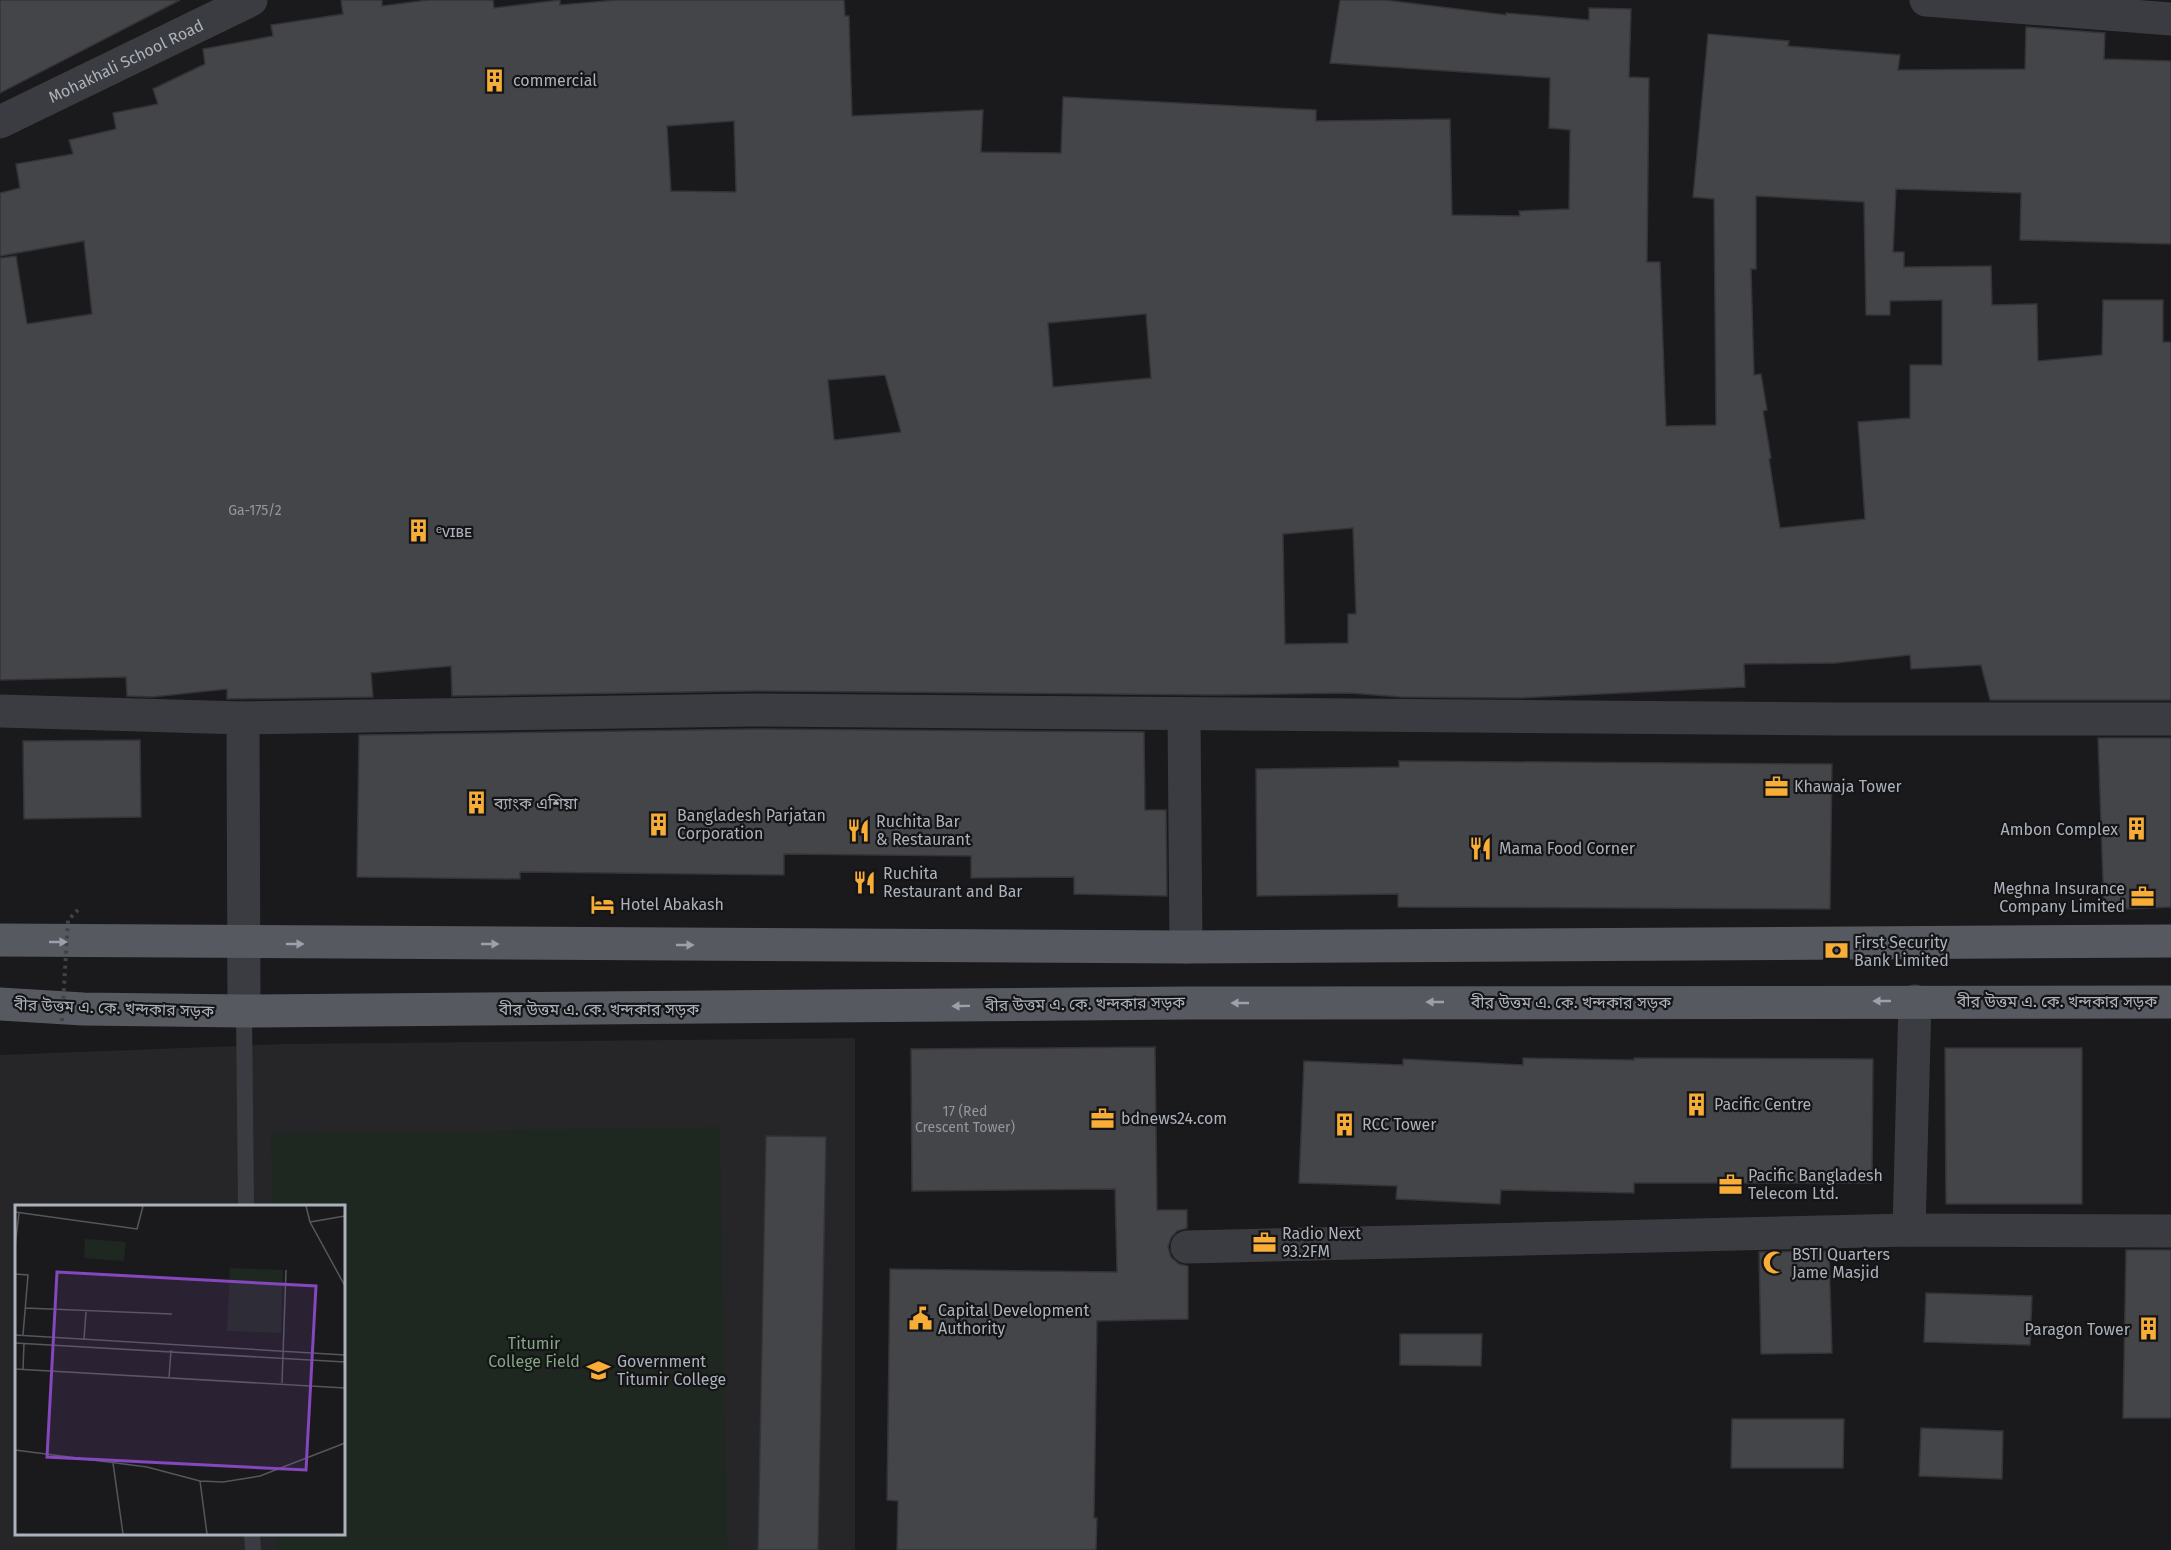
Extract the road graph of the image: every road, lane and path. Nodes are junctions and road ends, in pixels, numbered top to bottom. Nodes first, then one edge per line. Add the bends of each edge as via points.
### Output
1 (251, 0) edge
2 (1926, 0) edge
3 (2171, 19) edge
4 (0, 122) edge
5 (0, 711) edge
6 (1184, 714) junction
7 (243, 718) junction
8 (2171, 719) edge
9 (78, 910) dead end
10 (0, 940) edge
11 (2171, 941) edge
12 (243, 943) junction
13 (1186, 947) junction
14 (1915, 1000) junction
15 (2171, 1002) edge
16 (0, 1004) edge
17 (244, 1011) junction
18 (62, 1021) dead end
19 (246, 1205) edge
20 (1909, 1230) junction
21 (2171, 1231) edge
22 (1187, 1247) dead end
23 (252, 1535) edge
24 (253, 1550) edge

1 - 4 street, Mohakhali School Road
2 - 3 street
5 - 7 street
6 - 7 street via 753,710
6 - 8 street
6 - 13 street
7 - 12 street
9 - 18 path, bridge via 68,920
10 -> 12 main road
11 - 13 main road
12 -> 13 main road
12 - 17 street
14 - 15 main road, বীর উত্তম এ. কে. খন্দকার সড়ক
14 -> 17 main road, বীর উত্তম এ. কে. খন্দকার সড়ক
14 - 20 street
16 - 17 main road, বীর উত্তম এ. কে. খন্দকার সড়ক via 82,1010
17 - 19 lane
20 - 21 street
20 - 22 street
23 - 24 lane

